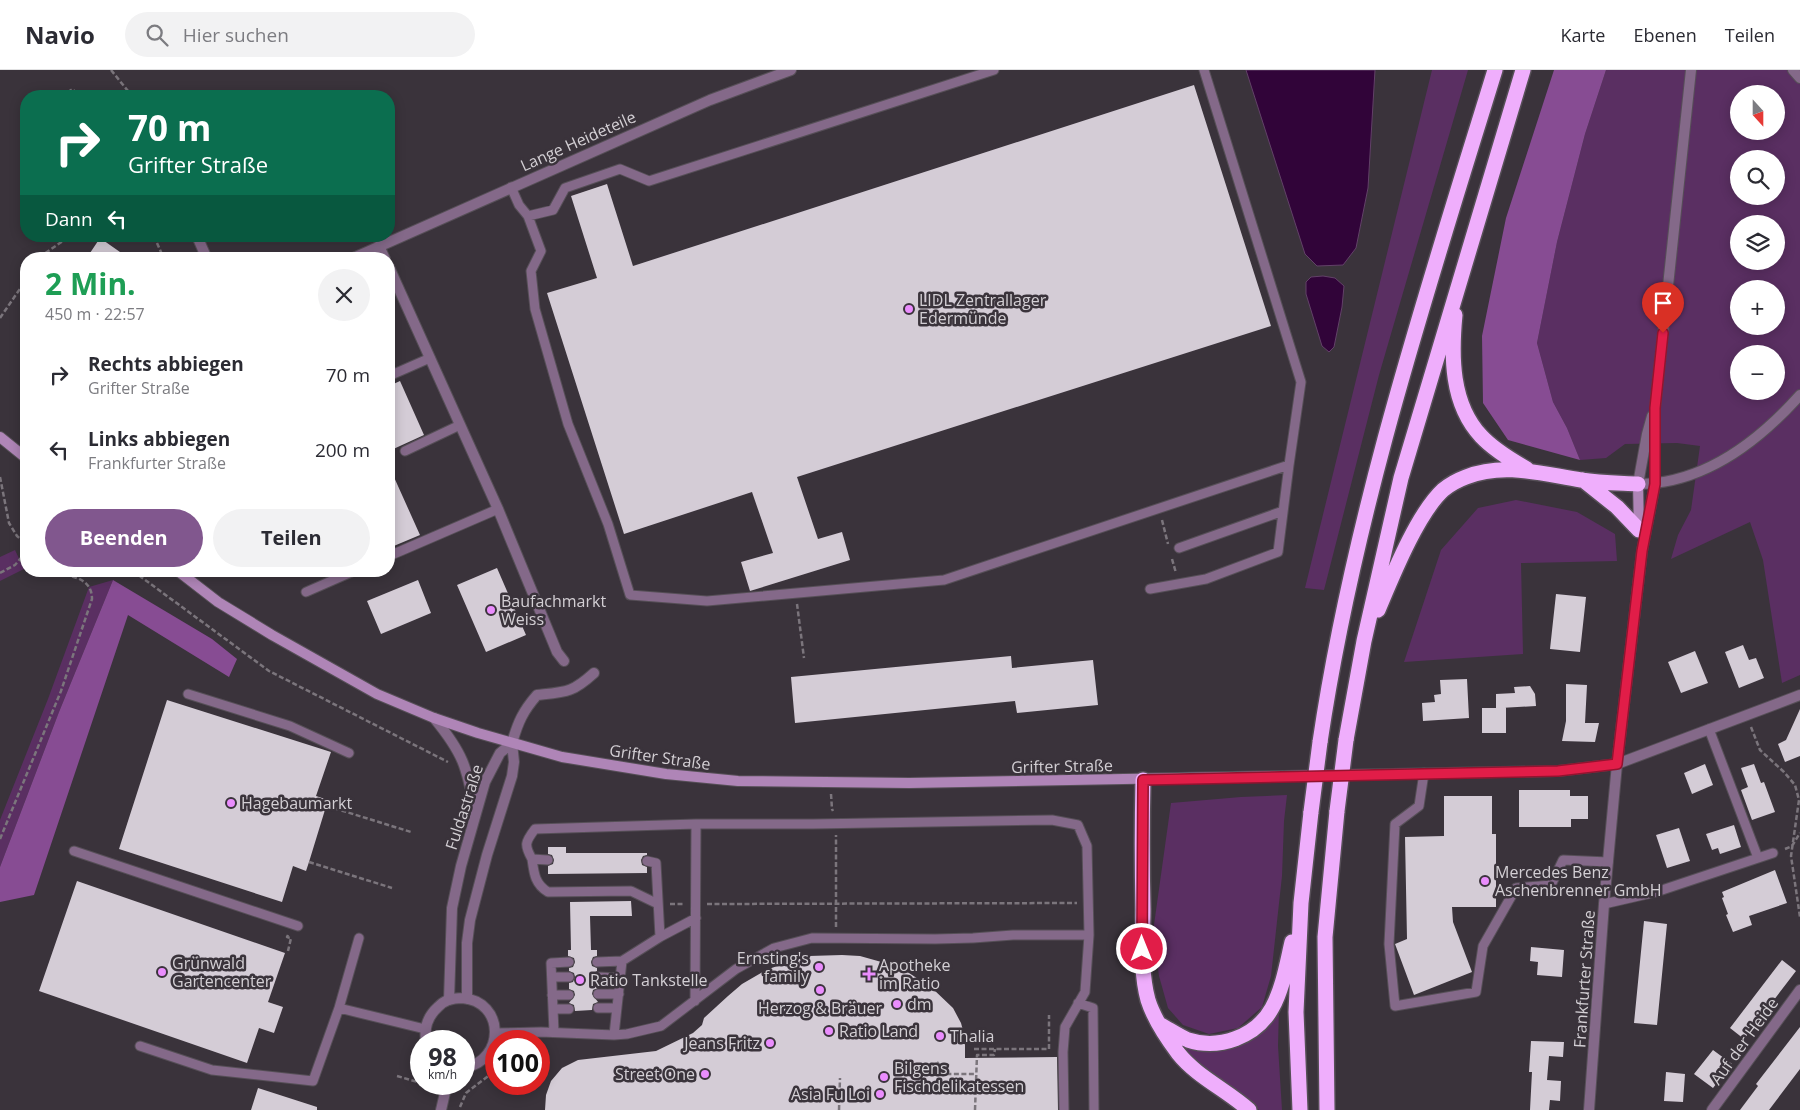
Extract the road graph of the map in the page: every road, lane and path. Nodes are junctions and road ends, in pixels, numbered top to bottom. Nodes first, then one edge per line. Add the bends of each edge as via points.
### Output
1 (111, 70) edge
2 (791, 70) edge
3 (994, 70) edge
4 (1204, 70) edge
5 (1495, 70) edge
6 (1523, 70) edge
7 (1690, 70) edge
8 (1793, 70) edge
9 (1800, 78) edge
10 (127, 90) edge
11 (511, 187) junction
12 (528, 216) junction
13 (395, 239) edge
14 (61, 242) edge
15 (388, 242) edge
16 (379, 246) junction
17 (47, 252) edge
18 (366, 252) edge
19 (382, 252) edge
20 (395, 280) edge
21 (1458, 284) junction
22 (20, 289) edge
23 (0, 318) edge
24 (430, 358) junction
25 (395, 373) edge
26 (1800, 395) edge
27 (1655, 408) junction
28 (460, 425) junction
29 (0, 436) edge
30 (405, 451) dead end
31 (20, 453) edge
32 (1289, 465) junction
33 (1529, 470) junction
34 (0, 477) edge
35 (1583, 480) junction
36 (1638, 484) junction
37 (1655, 484) junction
38 (498, 509) junction
39 (1283, 511) junction
40 (1639, 530) junction
41 (20, 539) edge
42 (1179, 548) dead end
43 (1642, 551) junction
44 (395, 553) edge
45 (20, 559) edge
46 (0, 572) edge
47 (71, 577) edge
48 (141, 577) edge
49 (186, 577) edge
50 (340, 577) edge
51 (1150, 589) dead end
52 (306, 592) dead end
53 (795, 593) junction
54 (1364, 641) junction
55 (804, 658) dead end
56 (564, 661) dead end
57 (594, 673) dead end
58 (188, 694) dead end
59 (1800, 695) edge
60 (1746, 714) junction
61 (434, 718) junction
62 (1709, 729) junction
63 (512, 743) junction
64 (349, 753) dead end
65 (1617, 764) junction
66 (454, 765) dead end
67 (1424, 773) junction
68 (1143, 780) junction
69 (831, 782) junction
70 (326, 806) dead end
71 (475, 815) junction
72 (696, 824) junction
73 (836, 824) junction
74 (411, 832) dead end
75 (1800, 833) edge
76 (0, 839) edge
77 (1792, 846) junction
78 (74, 851) dead end
79 (1773, 853) joint
80 (1758, 858) junction
81 (532, 859) junction
82 (548, 860) dead end
83 (647, 861) dead end
84 (309, 862) dead end
85 (1608, 862) junction
86 (392, 888) dead end
87 (1089, 903) junction
88 (658, 904) junction
89 (696, 904) junction
90 (835, 904) junction
91 (1301, 904) junction
92 (1604, 904) junction
93 (1800, 917) edge
94 (696, 918) junction
95 (298, 926) dead end
96 (1089, 935) junction
97 (660, 937) junction
98 (359, 938) dead end
99 (836, 938) junction
100 (622, 961) junction
101 (569, 962) dead end
102 (597, 962) dead end
103 (552, 977) junction
104 (569, 977) dead end
105 (598, 977) dead end
106 (620, 978) junction
107 (1800, 990) edge
108 (598, 994) dead end
109 (618, 994) junction
110 (552, 995) junction
111 (569, 995) dead end
112 (466, 999) junction
113 (449, 1000) junction
114 (695, 1001) junction
115 (1078, 1003) junction
116 (339, 1008) junction
117 (598, 1008) dead end
118 (617, 1008) junction
119 (553, 1009) junction
120 (569, 1009) dead end
121 (1049, 1015) dead end
122 (1158, 1023) junction
123 (425, 1029) joint
124 (495, 1030) edge
125 (550, 1032) edge
126 (554, 1032) junction
127 (614, 1035) junction
128 (140, 1046) dead end
129 (974, 1049) dead end
130 (994, 1049) junction
131 (936, 1062) dead end
132 (976, 1074) junction
133 (397, 1076) dead end
134 (840, 1078) dead end
135 (485, 1079) edge
136 (410, 1080) edge
137 (841, 1084) dead end
138 (444, 1095) edge
139 (460, 1107) dead end
140 (441, 1110) edge
141 (840, 1110) edge
142 (975, 1110) edge
143 (1064, 1110) edge
144 (1094, 1110) edge
145 (1249, 1110) edge
146 (1300, 1110) edge
147 (1327, 1110) edge
148 (1590, 1110) edge
149 (1712, 1110) edge

1 - 10 path
2 - 11 street, Lange Heideteile via 710,100
3 - 12 lane via 649,181 620,169 565,188 552,210
4 - 32 lane via 1301,382
5 - 91 highway, bridge via 1376,473 1356,554 1330,676
6 - 21 highway
7 - 27 street
8 - 9 street
11 - 12 lane
11 - 13 street, Lange Heideteile
12 - 53 lane via 541,251 531,270 534,309 568,424 608,524 630,596 708,601
14 - 17 path
15 - 16 street, Lange Heideteile
16 - 18 street, Lange Heideteile
16 - 19 street
20 - 24 street
21 - 33 highway via 1454,367 1464,408 1470,422 1489,444
21 - 54 highway via 1400,478
22 - 23 path
24 - 25 lane
24 - 28 street
26 - 37 street via 1759,435 1729,457 1691,475
27 - 36 street
27 - 37 street
28 - 30 lane
28 - 38 street
29 - 31 main road
32 - 39 lane
32 - 53 lane via 944,580
33 - 35 highway
33 - 54 highway via 1480,472 1443,490 1420,521
34 - 41 path via 9,523
35 - 36 highway
35 - 40 highway via 1614,504
36 - 37 street
36 - 40 main road, Frankfurter Straße
37 - 43 main road, Frankfurter Straße
38 - 44 lane
38 - 56 street
39 - 42 lane
39 - 51 lane via 1278,552 1206,579
40 - 43 main road, Frankfurter Straße
43 - 65 main road, Frankfurter Straße
45 - 46 path
47 - 76 path via 86,584 92,599 61,691
48 - 66 path via 269,671
49 - 61 main road, Grifter Straße via 218,602 272,635 378,694
50 - 52 lane
53 - 55 path
54 - 147 highway, bridge via 1346,740 1326,937
57 - 63 street via 580,686 567,692 538,695 521,716
58 - 64 lane via 290,726
59 - 60 street
60 - 62 street
60 - 77 path via 1760,750 1795,785 1799,800
61 - 63 main road, Grifter Straße
61 - 71 street via 460,753 469,776
62 - 65 street
62 - 80 lane
63 - 69 main road, Grifter Straße via 562,757 666,774 738,781
63 - 71 street, Fuldastraße via 500,753 488,776
63 - 112 street via 512,776 470,920
65 - 67 main road, Grifter Straße via 1558,771
65 - 85 street, Frankfurter Straße
67 - 68 main road, Grifter Straße
67 - 85 lane via 1419,806 1395,824 1389,944 1395,1006 1476,992 1483,946 1516,888 1551,886 1563,860
68 - 69 main road, Grifter Straße
68 - 122 highway via 1142,949 1148,1000
69 - 73 path
70 - 74 path
71 - 113 street, Fuldastraße via 452,908
72 - 73 lane
72 - 81 lane via 535,829 527,840 526,849
72 - 89 lane
73 - 87 lane via 1052,820 1078,825 1088,846
73 - 90 path
75 - 77 path
77 - 79 path
77 - 93 path
78 - 95 lane
79 - 80 lane
80 - 92 lane via 1656,892
81 - 82 lane
81 - 88 lane via 535,878 548,892 631,891
83 - 88 lane via 656,863
84 - 86 path
85 - 92 street, Frankfurter Straße
87 - 90 path
87 - 96 lane
88 - 89 path
88 - 97 lane
89 - 90 path
89 - 94 lane
90 - 99 path
91 - 122 highway via 1288,962 1272,1009 1248,1034 1212,1043 1189,1040
91 - 146 highway via 1296,1012
92 - 148 street, Frankfurter Straße
94 - 97 lane
94 - 114 lane
96 - 99 lane
96 - 115 lane via 1085,992
97 - 100 lane
98 - 116 lane
99 - 114 lane via 812,938 774,948 736,969
100 - 102 lane
100 - 106 lane
101 - 103 lane via 551,963
103 - 104 lane
103 - 110 lane
105 - 106 lane
106 - 109 lane
107 - 149 street, Auf der Heide
108 - 109 lane
109 - 118 lane
110 - 111 lane
110 - 119 lane
112 - 113 street
112 - 124 street via 476,1002 490,1014
113 - 123 street via 433,1011
114 - 127 lane via 661,1026
115 - 143 lane via 1065,1027
115 - 144 lane via 1093,1008
116 - 123 lane
116 - 128 lane via 313,1081 212,1070
117 - 118 lane
118 - 127 lane
119 - 120 lane
119 - 126 lane
121 - 130 path via 1049,1049
122 - 145 highway via 1189,1064
125 - 126 lane
126 - 127 lane
129 - 130 path
130 - 132 path via 994,1055 977,1055
131 - 132 path via 947,1074
132 - 142 path
133 - 136 path
134 - 141 path
135 - 139 path via 466,1094
137 - 141 path
138 - 140 street

